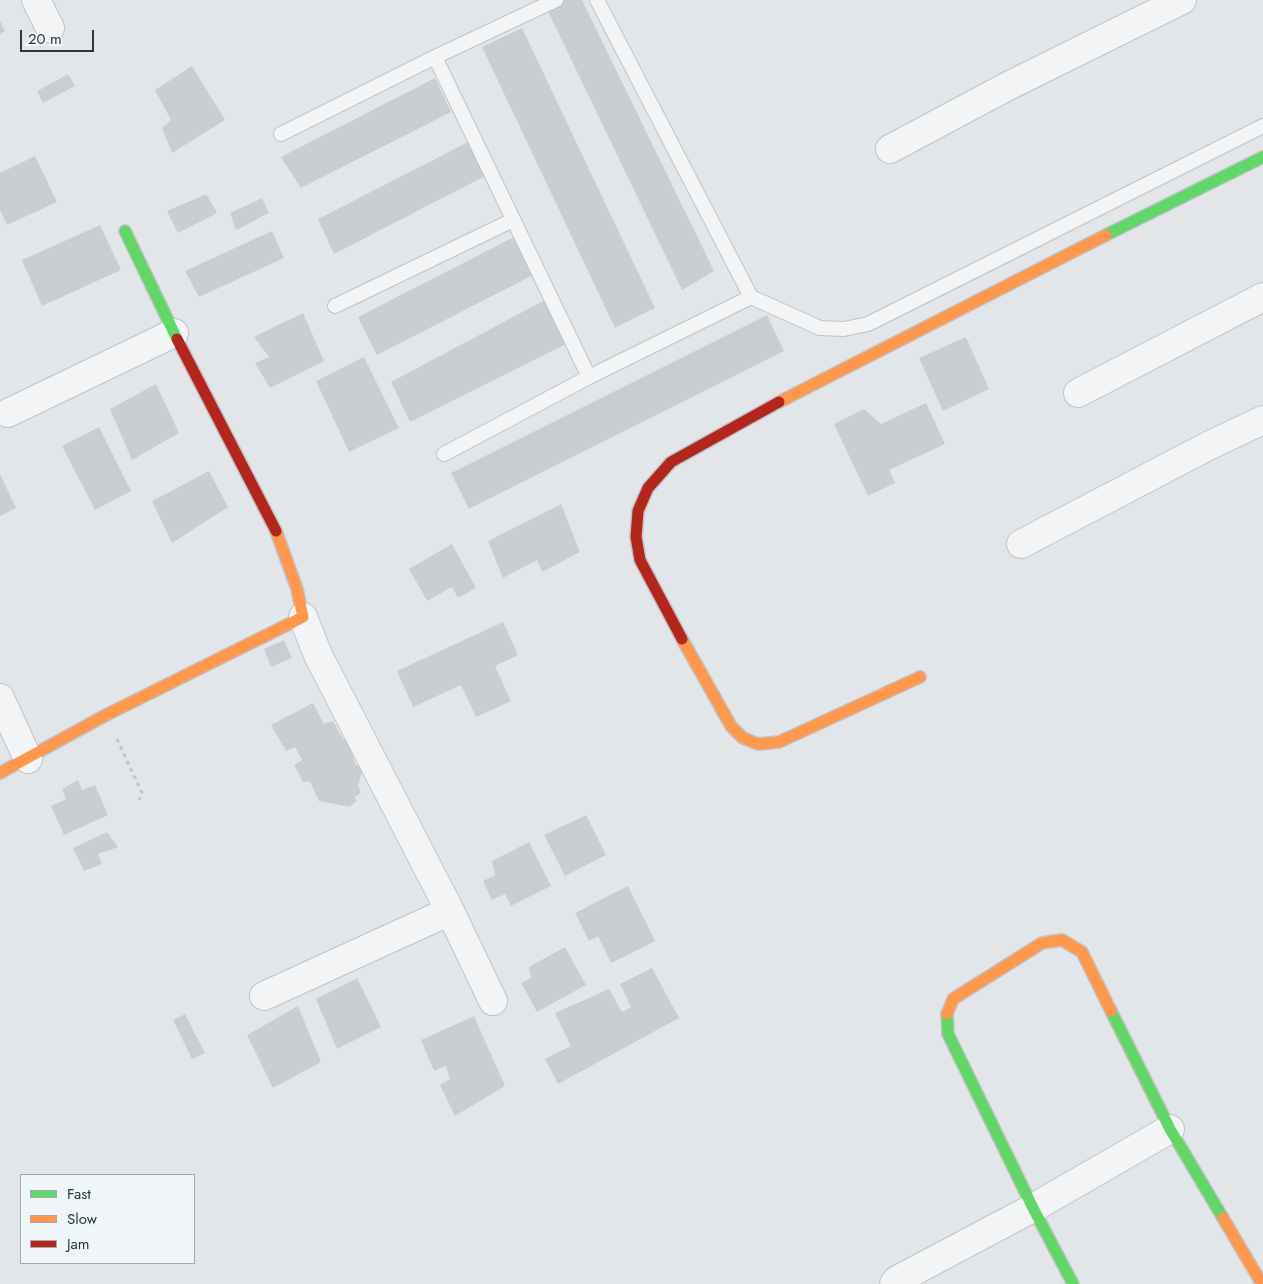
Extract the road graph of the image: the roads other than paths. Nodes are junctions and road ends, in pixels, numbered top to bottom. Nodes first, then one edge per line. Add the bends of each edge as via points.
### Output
1 (36, 0) edge
2 (556, 0) edge
3 (597, 0) edge
4 (1182, 0) edge
5 (50, 28) dead end
6 (434, 58) junction
7 (1263, 126) edge
8 (281, 134) dead end
9 (890, 150) dead end
10 (1263, 157) edge
11 (513, 220) junction
12 (125, 231) dead end
13 (751, 297) junction
14 (1263, 297) edge
15 (335, 306) dead end
16 (174, 333) junction
17 (589, 377) junction
18 (1078, 393) dead end
19 (8, 413) dead end
20 (1263, 420) edge
21 (444, 454) dead end
22 (1021, 544) dead end
23 (303, 617) junction
24 (920, 677) dead end
25 (0, 698) edge
26 (28, 758) junction
27 (0, 773) edge
28 (450, 911) junction
29 (264, 996) dead end
30 (493, 1001) dead end
31 (1170, 1129) junction
32 (1032, 1208) junction
33 (894, 1284) edge
34 (1073, 1284) edge
35 (1262, 1284) edge

1 - 5 street
2 - 6 lane
3 - 13 lane
4 - 9 street via 1008,86
6 - 8 lane
6 - 11 lane
7 - 13 lane via 868,324 844,329 820,328
10 - 24 street via 789,397 671,462 648,488 638,511 636,537 640,560 731,726 743,738 758,744 779,742
11 - 15 lane
11 - 17 lane
12 - 16 street
13 - 17 lane
14 - 18 street
16 - 19 street
16 - 23 street via 280,539
17 - 21 lane
20 - 22 street
23 - 26 street via 106,715
23 - 28 street via 318,655
25 - 26 street
26 - 27 street
28 - 29 street
28 - 30 street
31 - 32 street
31 - 32 street via 1082,952 1062,940 1042,944 953,999 947,1014 948,1034
31 - 35 street
32 - 33 street
32 - 34 street

